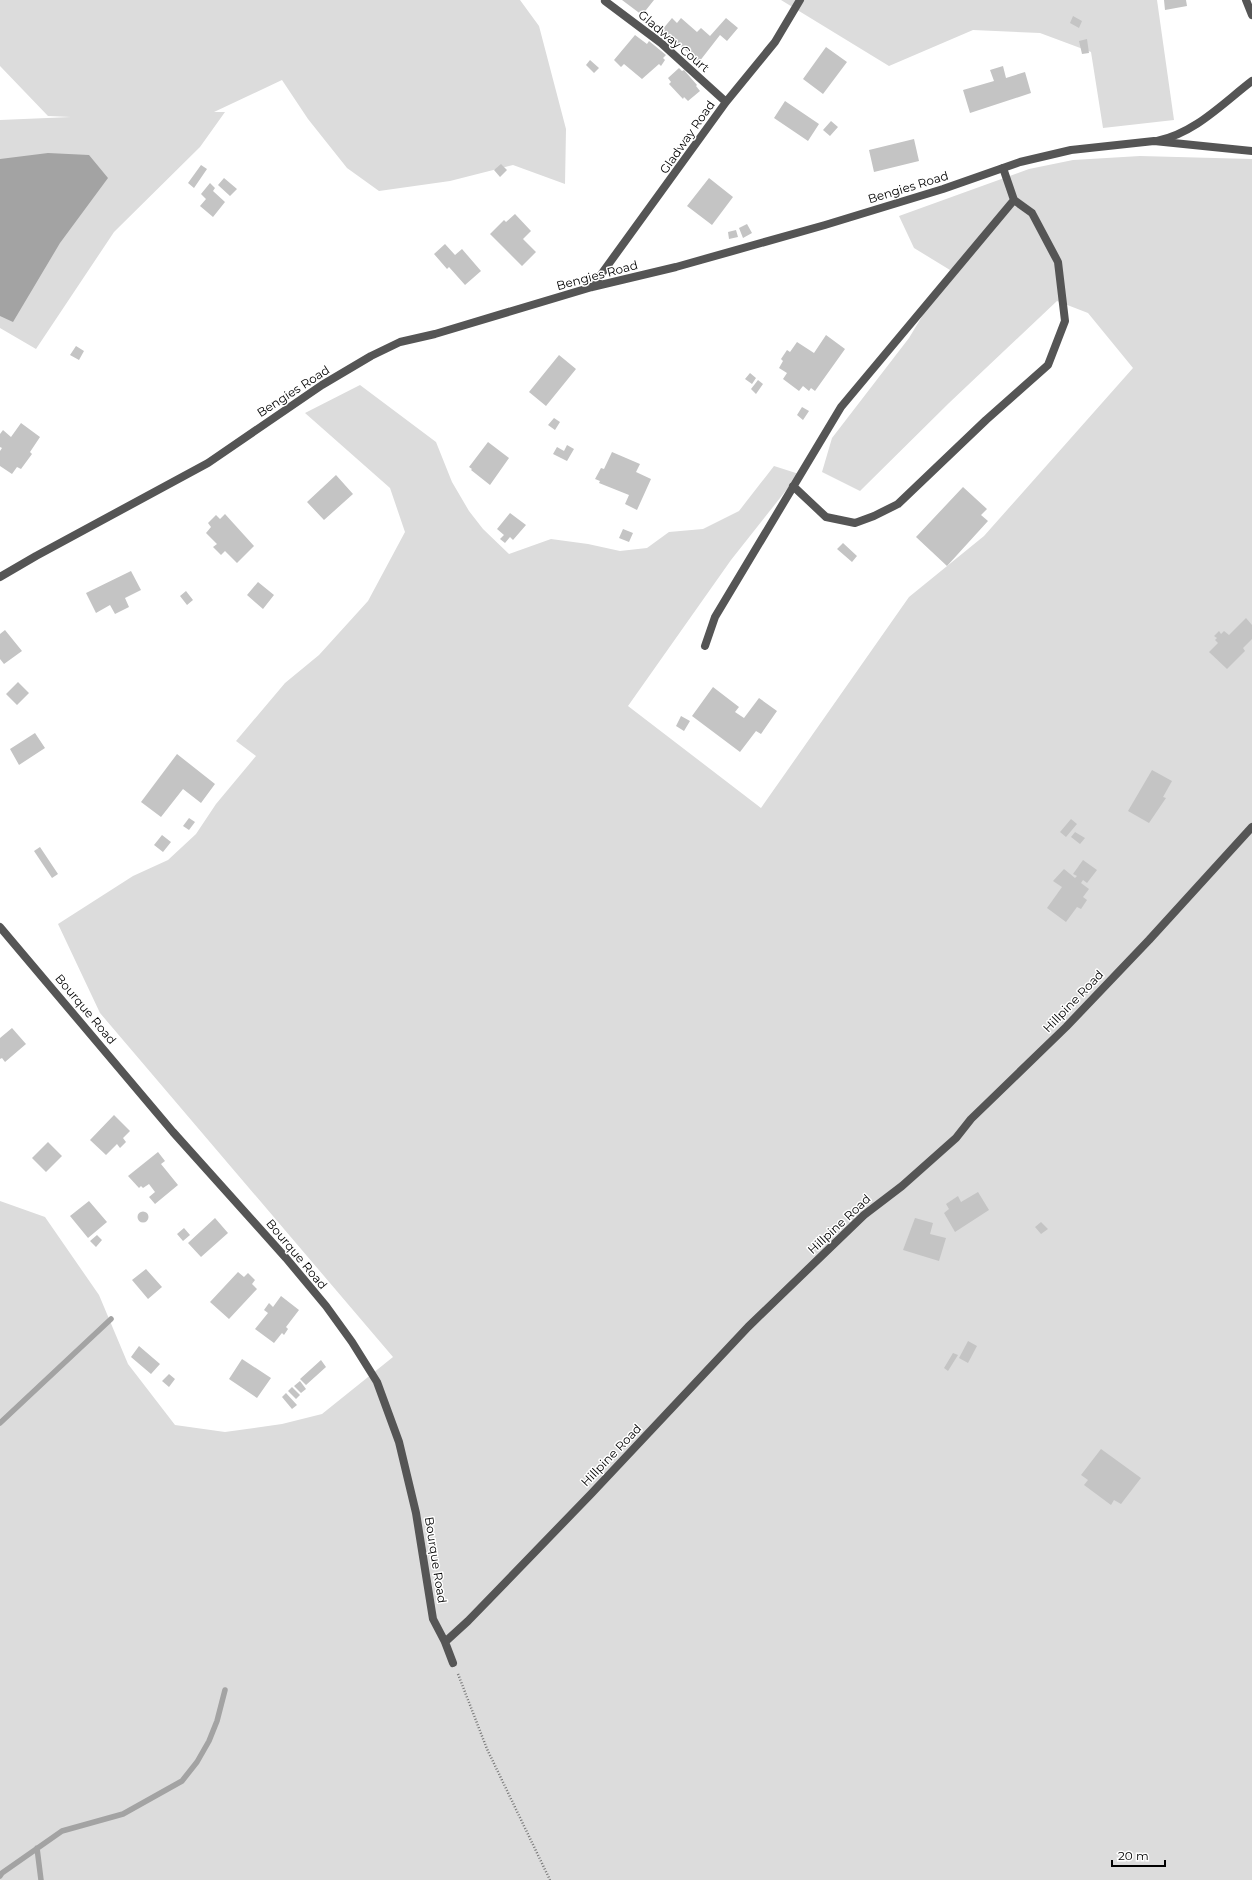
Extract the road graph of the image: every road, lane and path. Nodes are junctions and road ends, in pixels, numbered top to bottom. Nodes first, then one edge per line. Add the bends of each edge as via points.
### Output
1 (800, 0) edge
2 (1246, 0) edge
3 (605, 1) dead end
4 (1252, 15) edge
5 (1252, 81) edge
6 (726, 102) junction
7 (1154, 141) junction
8 (1252, 151) edge
9 (1003, 168) junction
10 (1014, 200) junction
11 (592, 287) junction
12 (794, 486) junction
13 (0, 577) edge
14 (705, 646) dead end
15 (1252, 827) edge
16 (0, 927) edge
17 (445, 1642) junction
18 (453, 1663) joint
19 (550, 1880) edge

1 - 6 street, Gladway Road via 775,42
2 - 4 street
3 - 6 street, Gladway Court via 661,43
5 - 7 street via 1184,133
6 - 11 street, Gladway Road
7 - 8 street, Bengies Road
7 - 9 street, Bengies Road via 1071,150
9 - 10 street
9 - 11 street, Bengies Road via 817,227 676,267
10 - 12 street via 841,407
10 - 12 street via 1032,213 1058,262 1065,321 1048,365 898,504 874,516 855,523 826,517
11 - 13 street, Bengies Road via 400,342 371,356 322,385 208,463
12 - 14 street via 715,617
15 - 17 street, Hillpine Road via 1150,940 1066,1027 971,1119 956,1138 902,1186 864,1215 748,1327 586,1499
16 - 17 street, Bourque Road via 173,1132 286,1258 330,1312 377,1382 398,1442 416,1513 433,1619
17 - 18 street, Bourque Road
18 - 19 path via 488,1749

